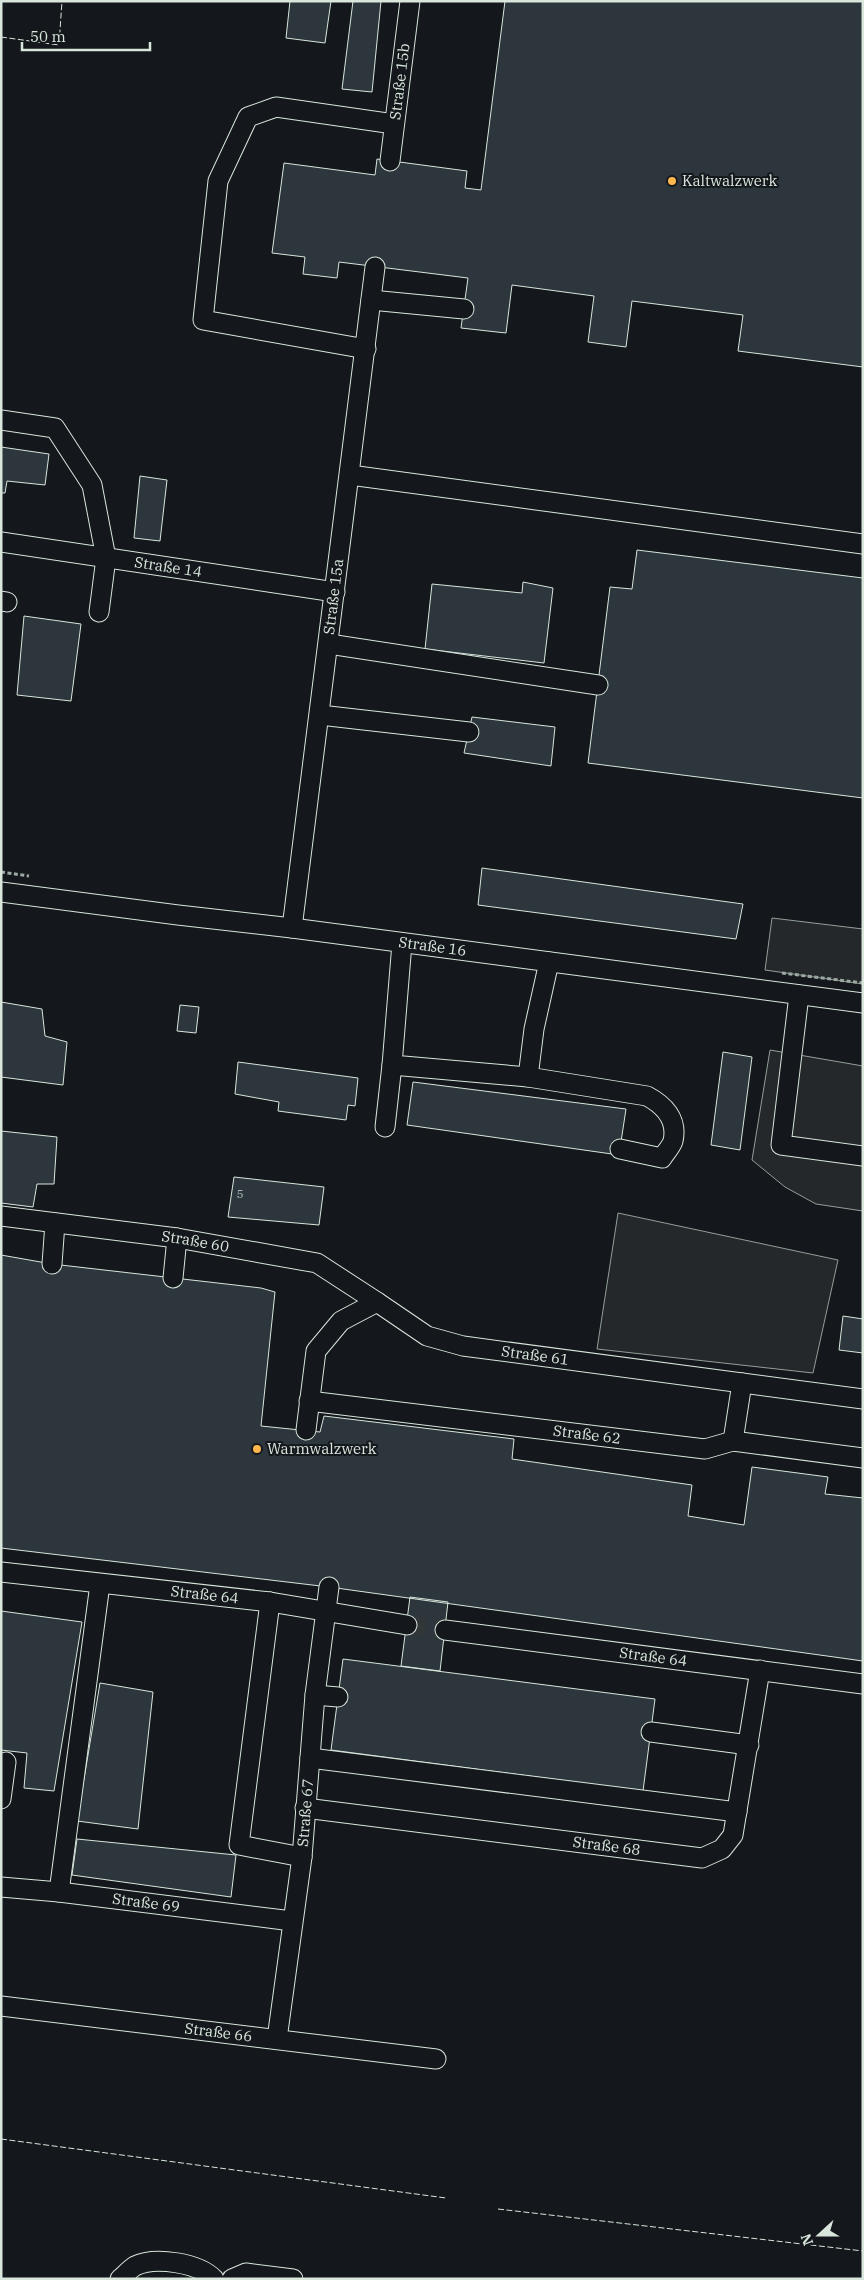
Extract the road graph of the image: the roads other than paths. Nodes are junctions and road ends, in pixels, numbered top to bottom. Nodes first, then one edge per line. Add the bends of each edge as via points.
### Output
1 (410, 1) edge
2 (394, 124) junction
3 (390, 161) dead end
4 (375, 266) dead end
5 (371, 300) junction
6 (464, 309) dead end
7 (366, 349) junction
8 (1, 420) edge
9 (350, 475) junction
10 (1, 542) edge
11 (863, 544) edge
12 (106, 558) junction
13 (335, 592) junction
14 (99, 612) dead end
15 (329, 644) junction
16 (598, 685) dead end
17 (320, 715) junction
18 (469, 732) dead end
19 (1, 892) edge
20 (292, 928) junction
21 (402, 944) junction
22 (549, 962) junction
23 (799, 995) junction
24 (863, 1003) edge
25 (392, 1064) junction
26 (528, 1077) junction
27 (385, 1127) dead end
28 (620, 1149) dead end
29 (863, 1156) edge
30 (1, 1216) edge
31 (55, 1223) junction
32 (177, 1238) junction
33 (52, 1264) dead end
34 (173, 1278) dead end
35 (377, 1302) junction
36 (742, 1383) junction
37 (863, 1399) edge
38 (309, 1401) junction
39 (306, 1430) dead end
40 (733, 1441) junction
41 (863, 1458) edge
42 (1, 1572) edge
43 (100, 1584) junction
44 (329, 1587) dead end
45 (270, 1602) junction
46 (326, 1611) junction
47 (407, 1625) tunnel mouth
48 (445, 1630) tunnel mouth
49 (760, 1670) junction
50 (863, 1684) edge
51 (315, 1695) junction
52 (338, 1697) dead end
53 (651, 1732) dead end
54 (749, 1745) junction
55 (310, 1758) junction
56 (6, 1762) dead end
57 (1, 1799) edge
58 (305, 1808) junction
59 (737, 1812) junction
60 (302, 1857) junction
61 (1, 1888) edge
62 (59, 1892) junction
63 (292, 1921) junction
64 (1, 2006) edge
65 (277, 2040) junction
66 (436, 2058) dead end
67 (120, 2279) edge
68 (214, 2279) edge
69 (232, 2279) edge
70 (293, 2279) edge

1 - 2 street, Straße 15b
2 - 3 street, Straße 15b
2 - 7 street via 276,107 248,117 218,181 202,320
4 - 5 street, Straße 15a
5 - 6 street
5 - 7 street, Straße 15a
7 - 9 street, Straße 15a
8 - 12 street via 54,428 92,485
9 - 11 street
9 - 13 street, Straße 15a
10 - 12 street, Straße 14
12 - 13 street, Straße 14
12 - 14 street
13 - 15 street, Straße 15a
15 - 16 street
15 - 17 street, Straße 15a
17 - 18 street
17 - 20 street, Straße 15a
19 - 20 street, Straße 16
20 - 21 street, Straße 16
21 - 22 street, Straße 16
21 - 25 street
22 - 23 street, Straße 16
22 - 26 street via 534,1029
23 - 24 street, Straße 16
23 - 29 street via 781,1145
25 - 26 street
25 - 27 street
26 - 28 street via 647,1096 662,1104 672,1122 673,1142 662,1158
30 - 31 street, Straße 60
31 - 32 street, Straße 60
31 - 33 street
32 - 34 street
32 - 35 street, Straße 60 via 317,1263
35 - 36 street, Straße 61 via 427,1336 463,1346
35 - 38 street via 341,1321 316,1351
36 - 37 street, Straße 61
36 - 40 street
38 - 39 street
38 - 40 street, Straße 62 via 705,1449
40 - 41 street, Straße 62
42 - 43 street, Straße 64
43 - 45 street, Straße 64
43 - 62 street
44 - 46 street, Straße 67
45 - 46 street, Straße 64
45 - 60 street via 239,1845
46 - 47 street, Straße 64
46 - 51 street, Straße 67
48 - 49 street, Straße 64
49 - 50 street, Straße 64
49 - 54 street, Straße 68
51 - 52 street
51 - 55 street, Straße 67
53 - 54 street
54 - 59 street, Straße 68
55 - 58 street, Straße 67
55 - 59 street
56 - 57 street
58 - 59 street, Straße 68 via 702,1858 722,1849 734,1835
58 - 60 street, Straße 67
60 - 63 street, Straße 67
61 - 62 street, Straße 69
62 - 63 street, Straße 69
63 - 65 street, Straße 67
64 - 65 street, Straße 66
65 - 66 street, Straße 66
67 - 68 street via 136,2266 160,2261 198,2268
69 - 70 street via 246,2273

